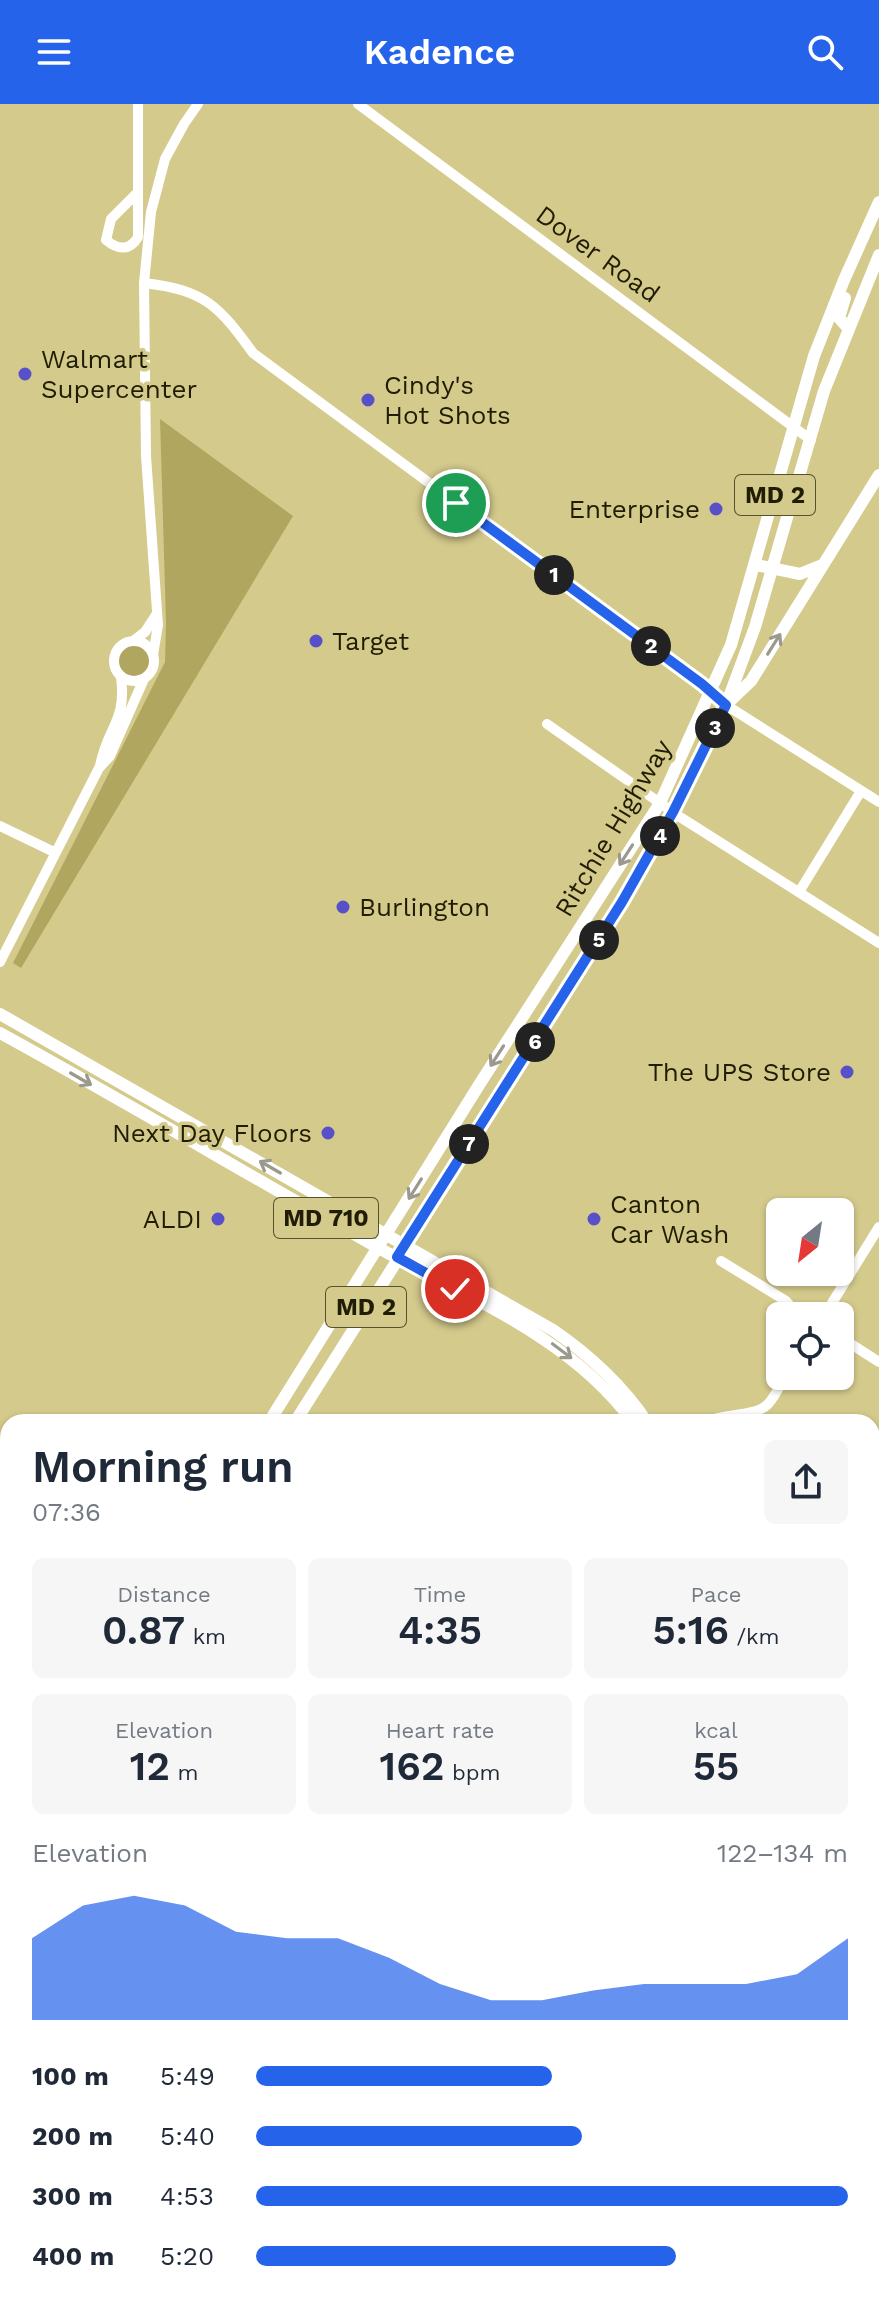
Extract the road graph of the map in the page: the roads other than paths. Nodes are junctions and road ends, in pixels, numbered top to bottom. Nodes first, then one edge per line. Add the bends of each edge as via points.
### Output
1 (138, 104) edge
2 (198, 104) edge
3 (358, 104) edge
4 (136, 194) junction
5 (879, 202) edge
6 (879, 255) edge
7 (846, 275) junction
8 (144, 283) junction
9 (824, 328) junction
10 (848, 328) junction
11 (824, 391) junction
12 (793, 426) junction
13 (811, 440) junction
14 (879, 475) edge
15 (756, 565) junction
16 (822, 565) junction
17 (774, 569) junction
18 (156, 615) junction
19 (133, 641) junction
20 (153, 655) junction
21 (121, 677) junction
22 (144, 679) junction
23 (711, 692) junction
24 (726, 705) junction
25 (547, 724) dead end
26 (99, 768) junction
27 (861, 791) junction
28 (879, 802) edge
29 (660, 803) junction
30 (673, 812) junction
31 (0, 826) edge
32 (54, 852) junction
33 (799, 892) junction
34 (879, 943) edge
35 (0, 962) edge
36 (0, 1014) edge
37 (0, 1033) edge
38 (879, 1228) edge
39 (386, 1234) junction
40 (405, 1244) junction
41 (378, 1247) junction
42 (397, 1257) junction
43 (721, 1261) dead end
44 (787, 1302) edge
45 (833, 1302) edge
46 (854, 1346) edge
47 (879, 1362) edge
48 (776, 1390) edge
49 (277, 1414) edge
50 (300, 1414) edge
51 (626, 1414) edge
52 (642, 1414) edge
53 (734, 1414) edge

1 - 4 street
2 - 8 street via 165,159 151,212
3 - 12 street, Dover Road
4 - 4 street via 138,237 133,245 114,246 106,240 111,219
5 - 7 main road, Ritchie Highway / MD 2
6 - 10 main road, Ritchie Highway / MD 2
7 - 9 main road, Ritchie Highway / MD 2
7 - 10 main road via 848,291 839,318
8 - 18 street via 146,456
8 - 23 street via 169,286 212,304 253,353
9 - 11 main road via 836,343
9 - 12 main road, Ritchie Highway / MD 2
10 - 11 main road, Ritchie Highway / MD 2
11 - 13 main road, Ritchie Highway / MD 2
12 - 13 street, Dover Road
12 - 15 main road, Ritchie Highway / MD 2
13 - 17 main road, Ritchie Highway / MD 2
14 - 16 main road
15 - 17 main road
15 - 23 main road, Ritchie Highway / MD 2
16 - 17 main road via 800,574
24 -> 16 main road via 751,681
17 - 24 main road, Ritchie Highway / MD 2
18 - 19 street
18 - 20 street
19 - 20 street via 148,646
19 - 21 street via 114,657
20 - 22 street via 153,670
21 - 22 street
21 - 26 street via 122,707
22 - 26 street via 110,756
23 - 24 street
23 - 29 main road, Ritchie Highway / MD 2
24 - 27 street
24 - 30 main road, Ritchie Highway / MD 2
25 - 29 street
26 - 32 street
27 - 28 street
27 - 33 street
29 - 30 street
29 -> 39 main road, Ritchie Highway / MD 2
30 - 33 street
30 - 40 main road, Ritchie Highway / MD 2 via 553,1014
31 - 32 street
32 - 35 street
33 - 34 street
39 -> 36 main road, MD 710
37 -> 41 main road, MD 710
38 - 45 street
39 - 40 main road, MD 710
39 - 41 main road, Ritchie Highway / MD 2
40 - 42 main road, Ritchie Highway / MD 2
40 - 52 main road via 578,1347
41 - 42 main road, MD 710
41 - 49 main road, Ritchie Highway / MD 2
42 - 50 main road, Ritchie Highway / MD 2
42 -> 51 main road via 561,1350
43 - 44 street
46 - 47 street
48 - 53 street via 759,1411

